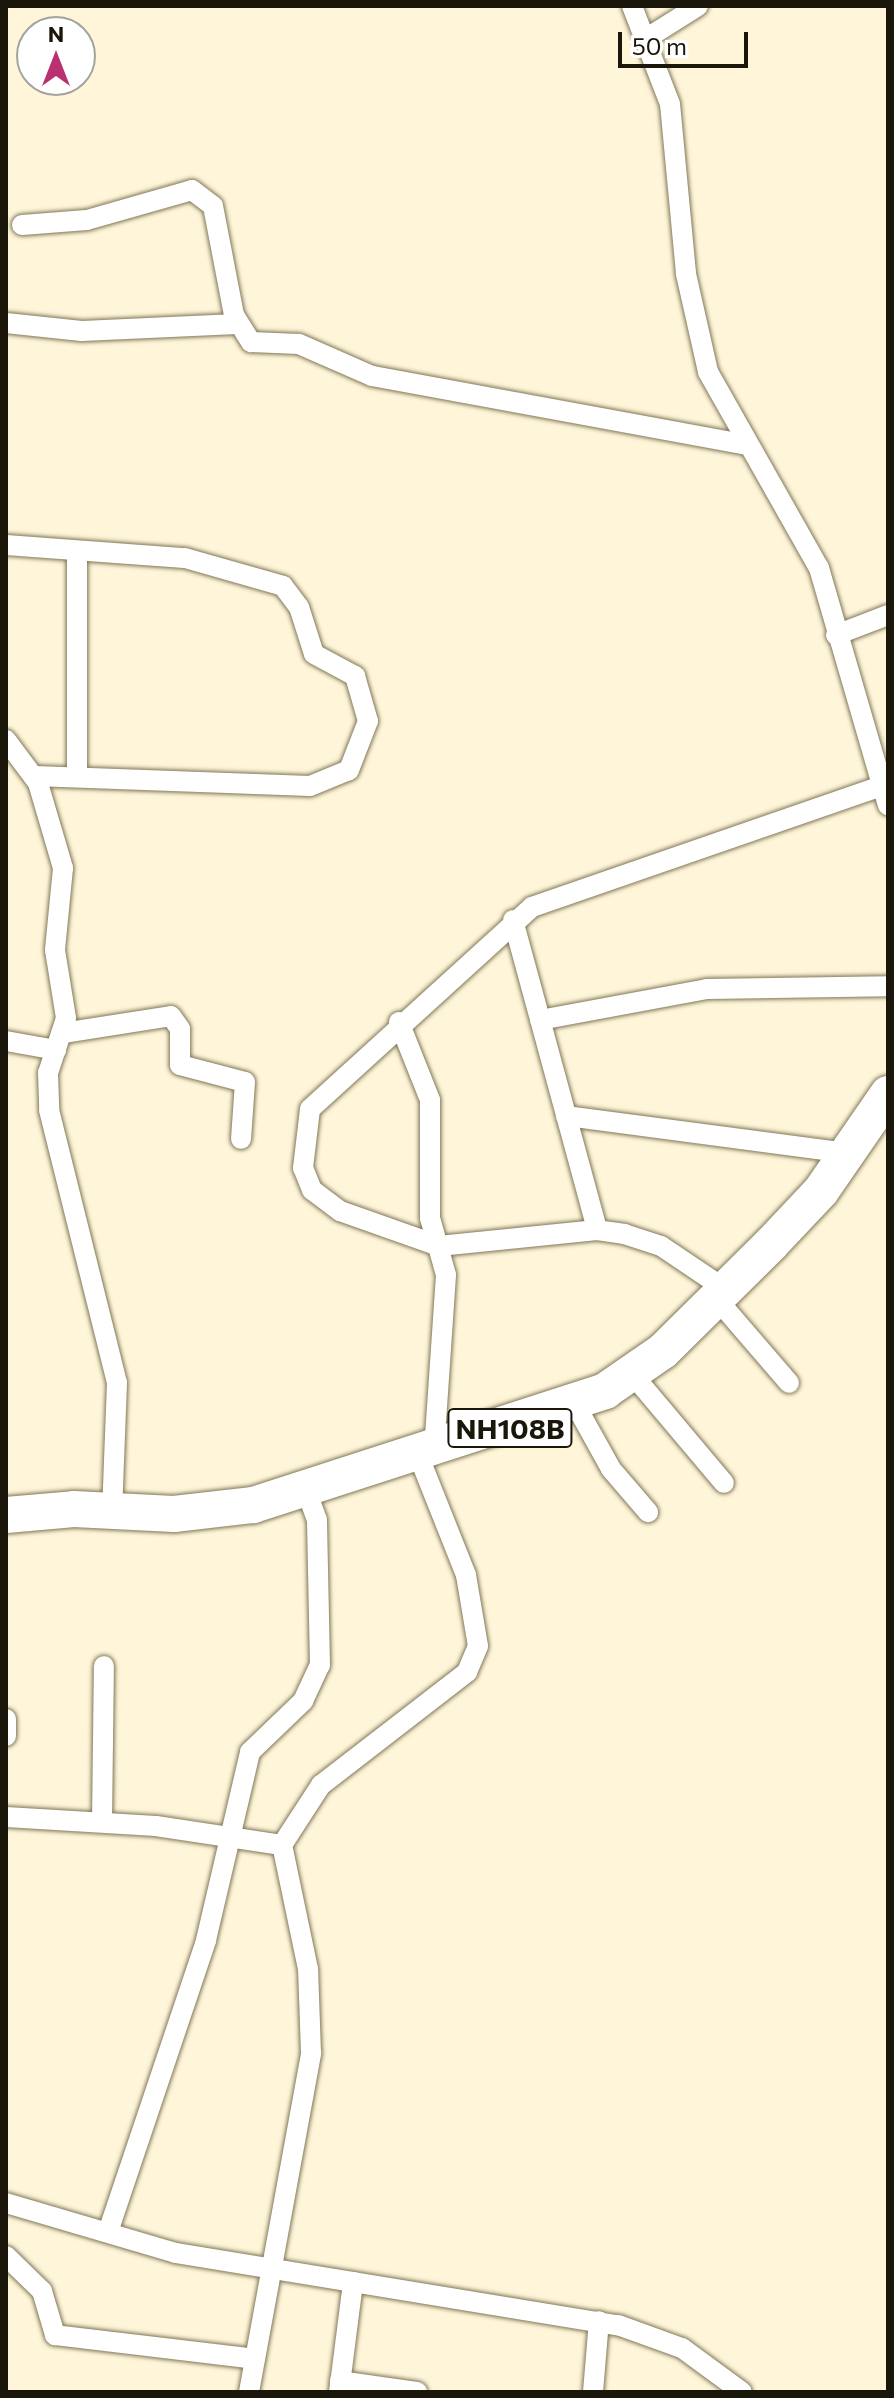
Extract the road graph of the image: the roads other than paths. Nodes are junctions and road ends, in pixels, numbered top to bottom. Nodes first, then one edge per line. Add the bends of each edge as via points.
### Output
1 (632, 6) edge
2 (698, 6) edge
3 (647, 38) junction
4 (22, 225) dead end
5 (6, 323) edge
6 (237, 324) junction
7 (747, 445) junction
8 (6, 545) edge
9 (77, 553) junction
10 (888, 615) edge
11 (836, 635) junction
12 (6, 740) edge
13 (34, 776) junction
14 (77, 777) junction
15 (884, 796) edge
16 (513, 920) junction
17 (888, 986) edge
18 (540, 1020) junction
19 (399, 1022) junction
20 (6, 1041) edge
21 (59, 1042) junction
22 (888, 1094) edge
23 (566, 1116) junction
24 (241, 1139) dead end
25 (847, 1153) junction
26 (597, 1230) junction
27 (439, 1246) junction
28 (721, 1294) junction
29 (633, 1375) junction
30 (789, 1383) dead end
31 (575, 1404) junction
32 (426, 1454) junction
33 (724, 1483) dead end
34 (307, 1492) junction
35 (112, 1512) junction
36 (648, 1512) dead end
37 (8, 1513) edge
38 (104, 1666) dead end
39 (6, 1719) edge
40 (6, 1736) edge
41 (6, 1817) edge
42 (102, 1822) junction
43 (232, 1840) junction
44 (282, 1845) junction
45 (6, 2203) edge
46 (108, 2232) junction
47 (6, 2256) edge
48 (275, 2271) junction
49 (353, 2282) junction
50 (599, 2321) junction
51 (255, 2359) junction
52 (339, 2386) edge
53 (249, 2392) edge
54 (417, 2392) edge
55 (593, 2392) edge
56 (742, 2392) edge

1 - 3 street
2 - 3 street
3 - 7 street via 672,117 693,322 708,372
4 - 6 street via 87,220 173,193 204,195 219,221
5 - 6 street via 82,331
6 - 7 street via 251,342 299,344 372,376
7 - 11 street via 806,541
8 - 9 street
9 - 14 street
9 - 14 street via 185,558 283,586 299,607 314,654 355,676 368,721 349,770 310,786
10 - 11 street
11 - 15 street
12 - 13 street
13 - 14 street
13 - 21 street via 63,868 55,950
15 - 16 street via 559,895
16 - 18 street
16 - 19 street
17 - 18 street via 707,989
18 - 23 street
19 - 27 street via 430,1100 430,1218
19 - 27 street via 310,1109 303,1168 326,1203
20 - 21 street
21 - 24 street via 171,1016 180,1029 180,1065 245,1082
21 - 35 street via 49,1110 121,1414
22 - 25 highway, NH108B
23 - 25 street
23 - 26 street
25 - 28 highway, NH108B
26 - 27 street
26 - 28 street via 661,1246
27 - 32 street via 447,1296
28 - 29 highway, NH108B
28 - 30 street
29 - 31 highway, NH108B
29 - 33 street
31 - 32 highway, NH108B
31 - 36 street via 611,1469
32 - 34 highway, NH108B
32 - 44 street via 466,1575 475,1661 321,1785
34 - 35 highway, NH108B via 202,1512
34 - 43 street via 317,1520 320,1665 303,1701 250,1752
35 - 37 highway, NH108B
38 - 42 street
39 - 40 street
41 - 42 street
42 - 43 street
43 - 44 street
43 - 46 street via 165,2078
44 - 48 street via 312,2007
45 - 46 street
46 - 48 street
47 - 51 street via 42,2291 55,2335
48 - 49 street
48 - 51 street
49 - 50 street
49 - 52 street
50 - 55 street
50 - 56 street via 682,2348
51 - 53 street
52 - 54 street

